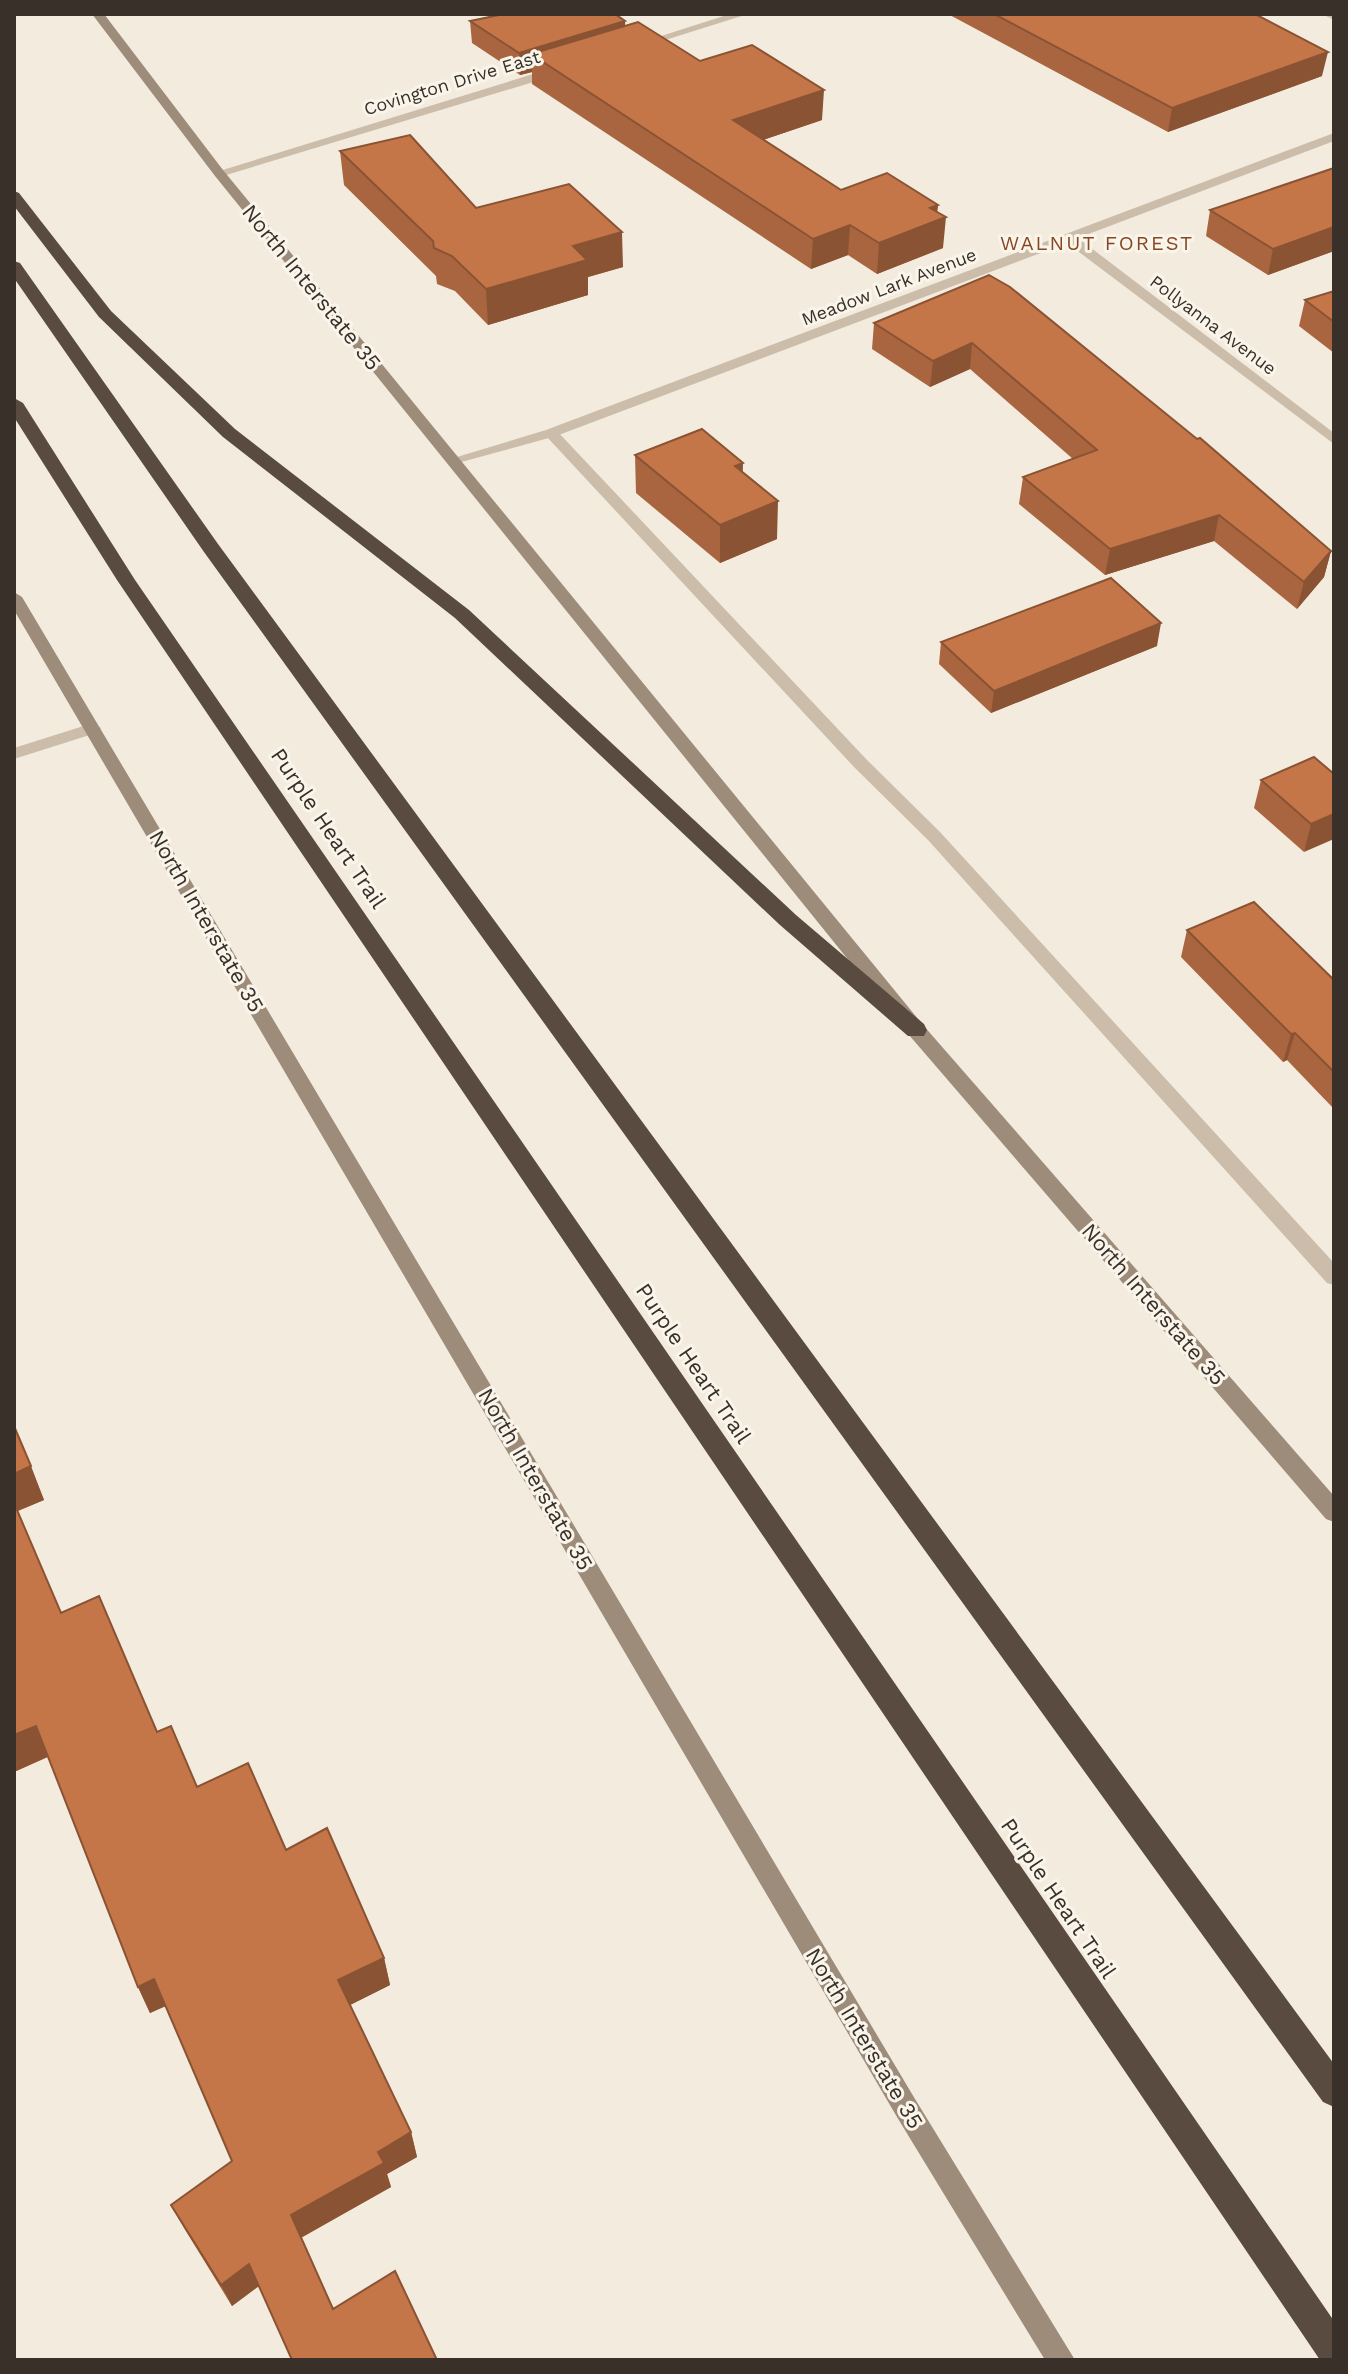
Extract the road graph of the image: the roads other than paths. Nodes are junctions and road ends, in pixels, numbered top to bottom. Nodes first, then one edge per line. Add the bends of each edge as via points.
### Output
1 (98, 14) edge
2 (742, 14) edge
3 (1328, 14) edge
4 (1334, 17) edge
5 (623, 50) edge
6 (578, 64) edge
7 (1334, 137) edge
8 (219, 173) junction
9 (14, 196) edge
10 (1069, 238) junction
11 (14, 266) edge
12 (14, 403) edge
13 (551, 433) junction
14 (1334, 440) edge
15 (454, 460) junction
16 (14, 597) edge
17 (93, 728) junction
18 (14, 754) edge
19 (916, 1030) junction
20 (1334, 1277) edge
21 (1334, 1512) edge
22 (1334, 2091) edge
23 (1334, 2351) edge
24 (1061, 2360) edge

1 - 8 main road, North Interstate 35
2 - 5 street
3 - 4 street
6 - 8 street, Covington Drive East
7 - 10 street, Meadow Lark Avenue
8 - 15 main road, North Interstate 35
9 - 19 highway via 105,314 229,433 462,614 788,920
10 - 13 street, Meadow Lark Avenue
10 - 14 street, Pollyanna Avenue
11 - 22 highway via 211,548
12 - 23 highway, Purple Heart Trail via 126,580
13 - 15 street, Meadow Lark Avenue
13 - 20 street via 934,836
15 - 19 main road, North Interstate 35
16 - 17 main road, North Interstate 35
17 - 18 street
17 - 24 main road, North Interstate 35 via 906,2108
19 - 21 main road, North Interstate 35

